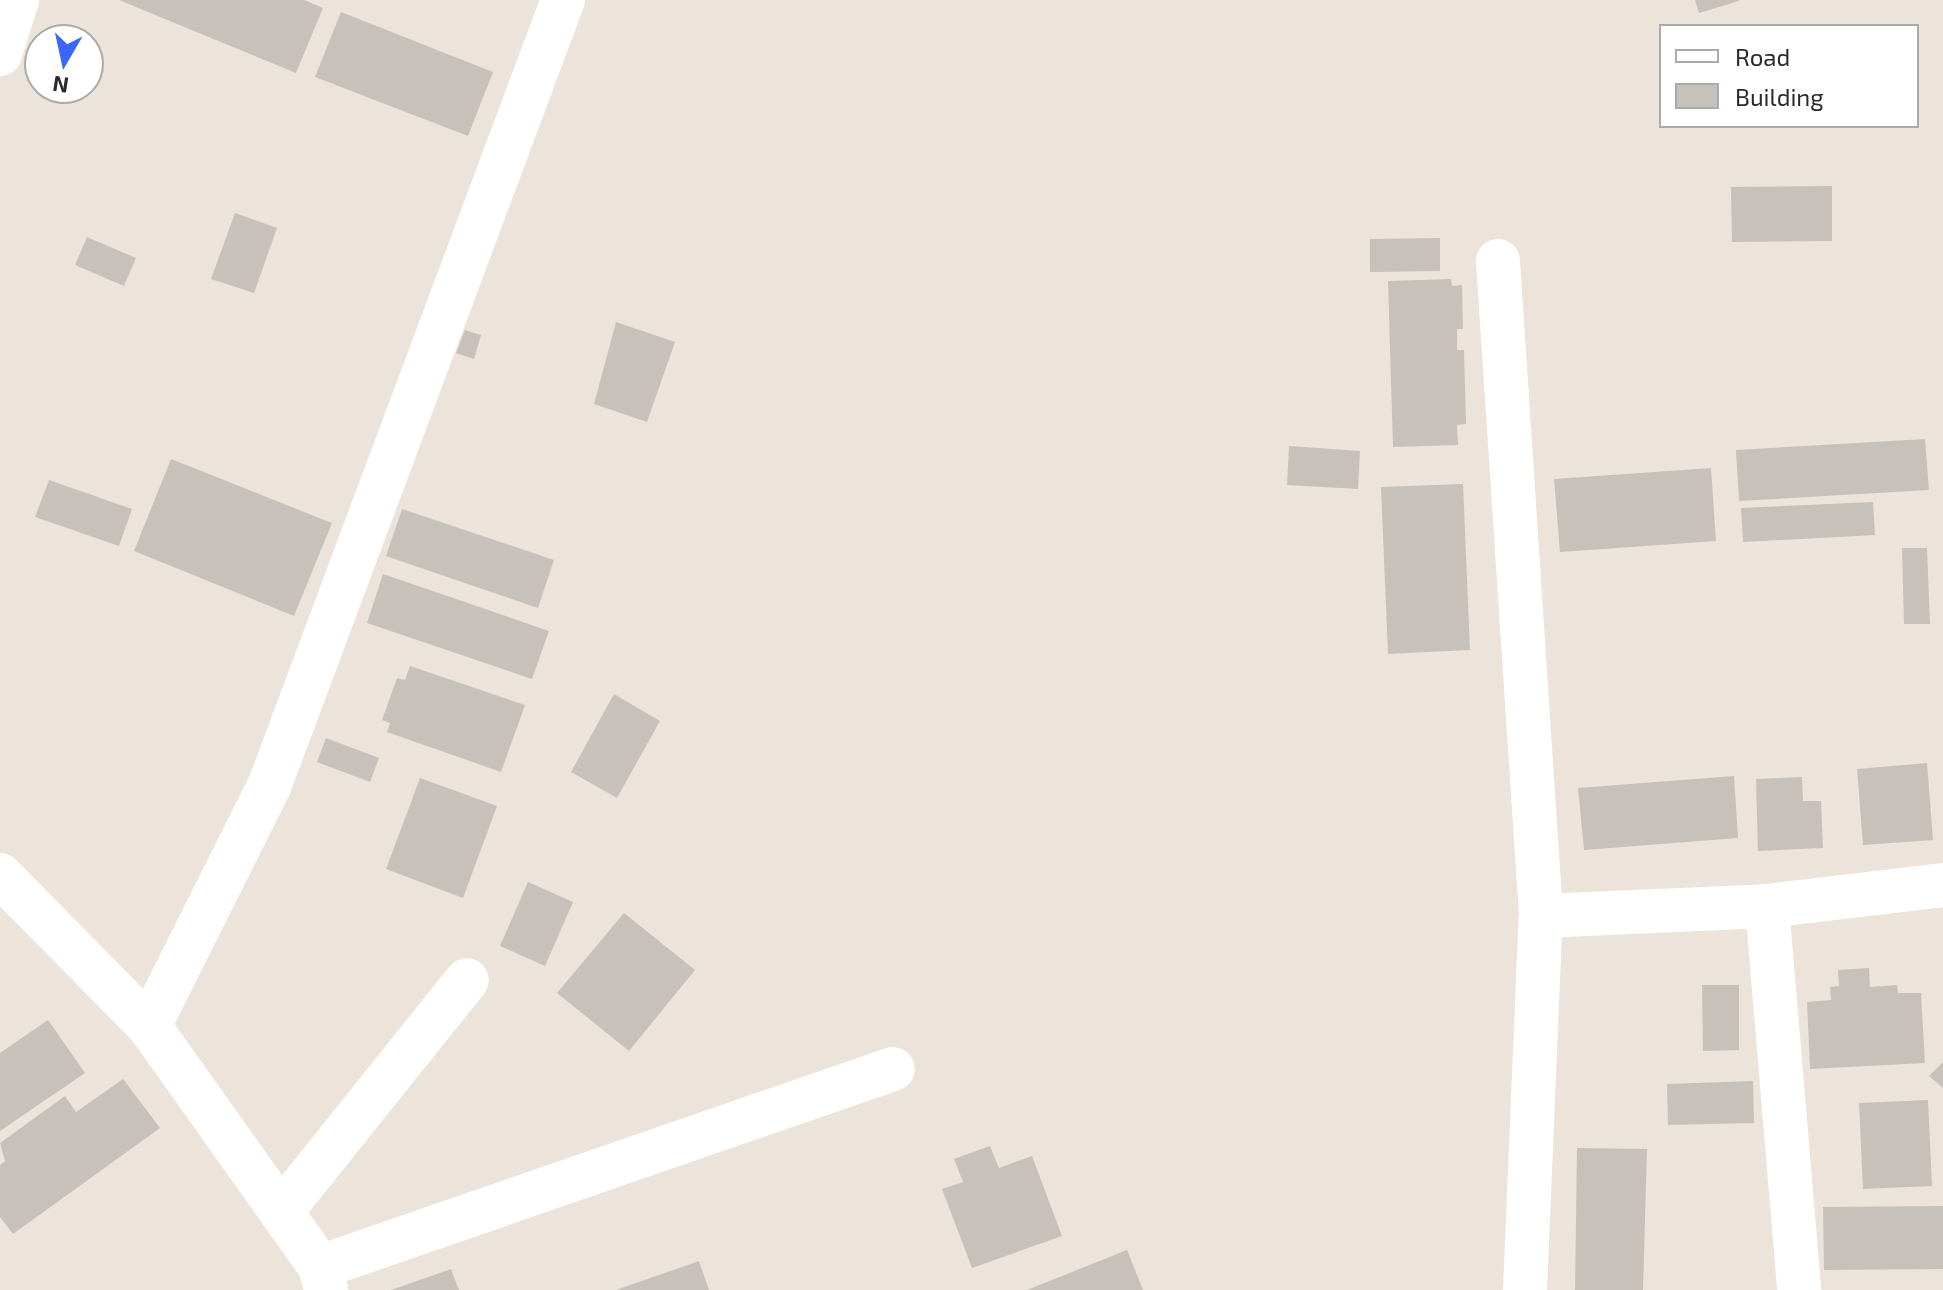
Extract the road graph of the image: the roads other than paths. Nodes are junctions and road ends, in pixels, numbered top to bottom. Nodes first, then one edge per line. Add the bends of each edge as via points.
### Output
1 (17, 0) edge
2 (563, 0) edge
3 (0, 54) edge
4 (1498, 261) dead end
5 (0, 875) edge
6 (1943, 885) edge
7 (1767, 906) junction
8 (1541, 916) junction
9 (467, 980) dead end
10 (149, 1026) junction
11 (893, 1069) dead end
12 (281, 1212) junction
13 (323, 1278) edge
14 (1525, 1290) edge
15 (1799, 1290) edge

1 - 3 street
2 - 10 street via 270,784
4 - 8 street
5 - 10 street
6 - 7 street
7 - 8 street
7 - 15 street
8 - 14 street
9 - 12 street
10 - 12 street
11 - 13 street
12 - 13 street

